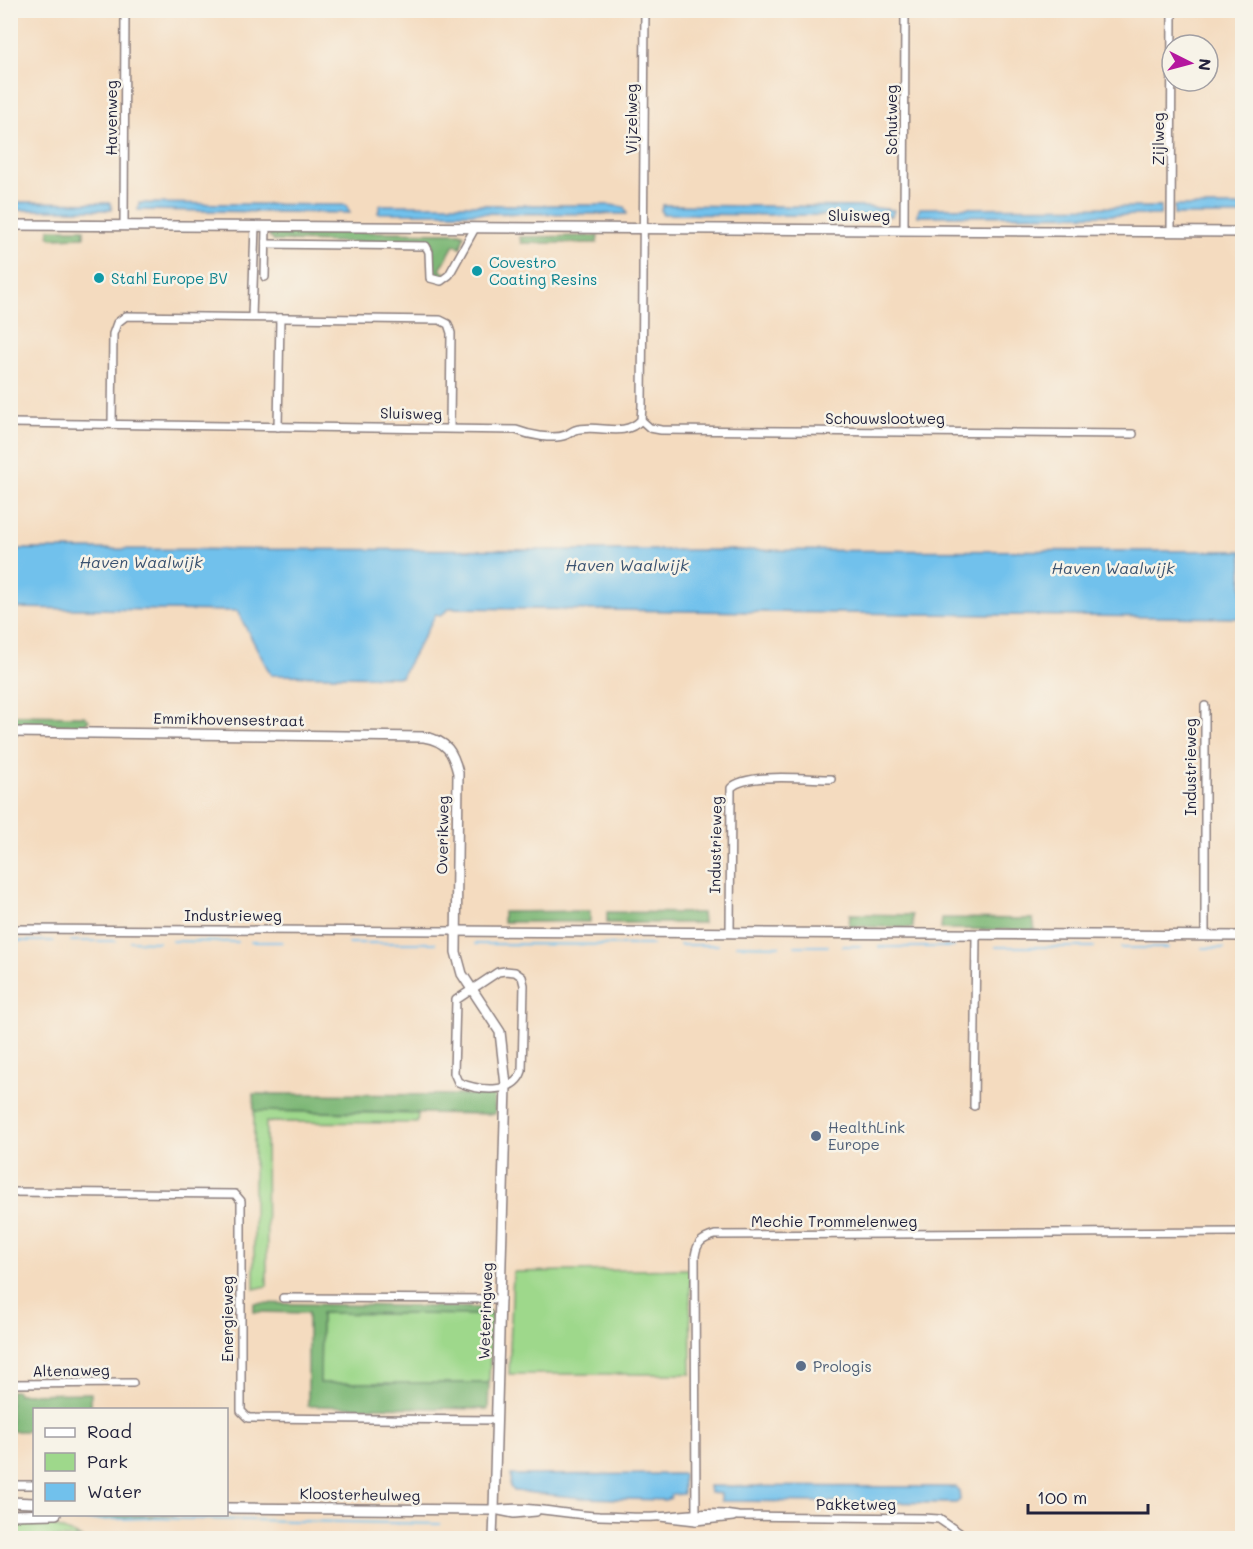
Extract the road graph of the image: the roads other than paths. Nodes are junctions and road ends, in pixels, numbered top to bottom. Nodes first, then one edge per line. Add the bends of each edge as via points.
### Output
1 (125, 10) edge
2 (645, 10) edge
3 (905, 10) edge
4 (1172, 10) edge
5 (10, 225) edge
6 (124, 225) junction
7 (255, 226) junction
8 (266, 226) junction
9 (475, 228) junction
10 (644, 229) junction
11 (904, 230) junction
12 (1171, 231) junction
13 (1242, 232) edge
14 (266, 244) junction
15 (265, 277) dead end
16 (252, 317) junction
17 (280, 318) junction
18 (642, 420) junction
19 (10, 423) edge
20 (112, 424) junction
21 (278, 427) junction
22 (450, 428) junction
23 (1133, 434) dead end
24 (1205, 706) dead end
25 (10, 732) edge
26 (445, 744) joint
27 (831, 779) dead end
28 (10, 929) edge
29 (454, 931) junction
30 (730, 933) junction
31 (976, 935) junction
32 (1205, 936) junction
33 (1242, 936) edge
34 (471, 989) junction
35 (506, 1085) junction
36 (974, 1106) dead end
37 (10, 1192) edge
38 (1242, 1232) edge
39 (283, 1298) dead end
40 (501, 1299) junction
41 (133, 1383) dead end
42 (10, 1384) edge
43 (497, 1420) junction
44 (10, 1485) edge
45 (33, 1485) edge
46 (10, 1502) edge
47 (33, 1503) edge
48 (228, 1508) edge
49 (494, 1510) junction
50 (10, 1515) edge
51 (33, 1515) edge
52 (696, 1517) junction
53 (493, 1539) edge
54 (967, 1539) edge

1 - 6 street, Havenweg
2 - 10 street, Vijzelweg
3 - 11 street, Schutweg
4 - 12 street, Zijlweg
5 - 6 street, Sluisweg
6 - 7 street, Sluisweg
7 - 8 street, Sluisweg
7 - 16 street
8 - 9 street, Sluisweg
8 - 14 street
9 - 10 street, Sluisweg
9 - 14 street via 449,275 441,281 430,278 426,246
10 - 11 street, Sluisweg
10 - 18 street
11 - 12 street, Sluisweg
12 - 13 street, Sluisweg
14 - 15 street
16 - 17 street, Sluisweg
16 - 20 street, Sluisweg via 126,316 117,323 113,334
17 - 21 street
17 - 22 street, Sluisweg via 440,320 448,324
18 - 22 street via 624,430 574,430 565,436
18 - 23 street, Schouwslootweg via 650,428 661,430
19 - 20 street
20 - 21 street, Sluisweg
21 - 22 street, Sluisweg
24 - 32 street, Industrieweg
25 - 26 street, Emmikhovensestraat via 424,737
26 - 29 street, Overikweg via 453,754 458,773
27 - 30 street, Industrieweg via 750,779 736,782 731,788
28 - 29 street, Industrieweg
29 - 30 street, Industrieweg
29 - 34 street via 462,974
30 - 31 street, Industrieweg
31 - 32 street, Industrieweg
31 - 36 street
32 - 33 street, Industrieweg
34 - 35 street via 500,1032
34 - 35 street via 456,1000 454,1073 458,1082 469,1087 498,1089
34 - 35 street via 498,972 515,972 522,977 522,1071
35 - 40 street, Weteringweg
37 - 43 street, Energieweg via 235,1194 241,1201 241,1411 248,1418
38 - 52 street, Mechie Trommelenweg via 704,1238 696,1245 695,1256
39 - 40 street
40 - 43 street, Weteringweg
41 - 42 street, Altenaweg
43 - 49 street, Weteringweg
44 - 45 street
46 - 47 street
48 - 49 street, Kloosterheulweg
49 - 52 street via 514,1514
49 - 53 street, Weteringweg
50 - 51 street
52 - 54 street, Pakketweg via 939,1519

